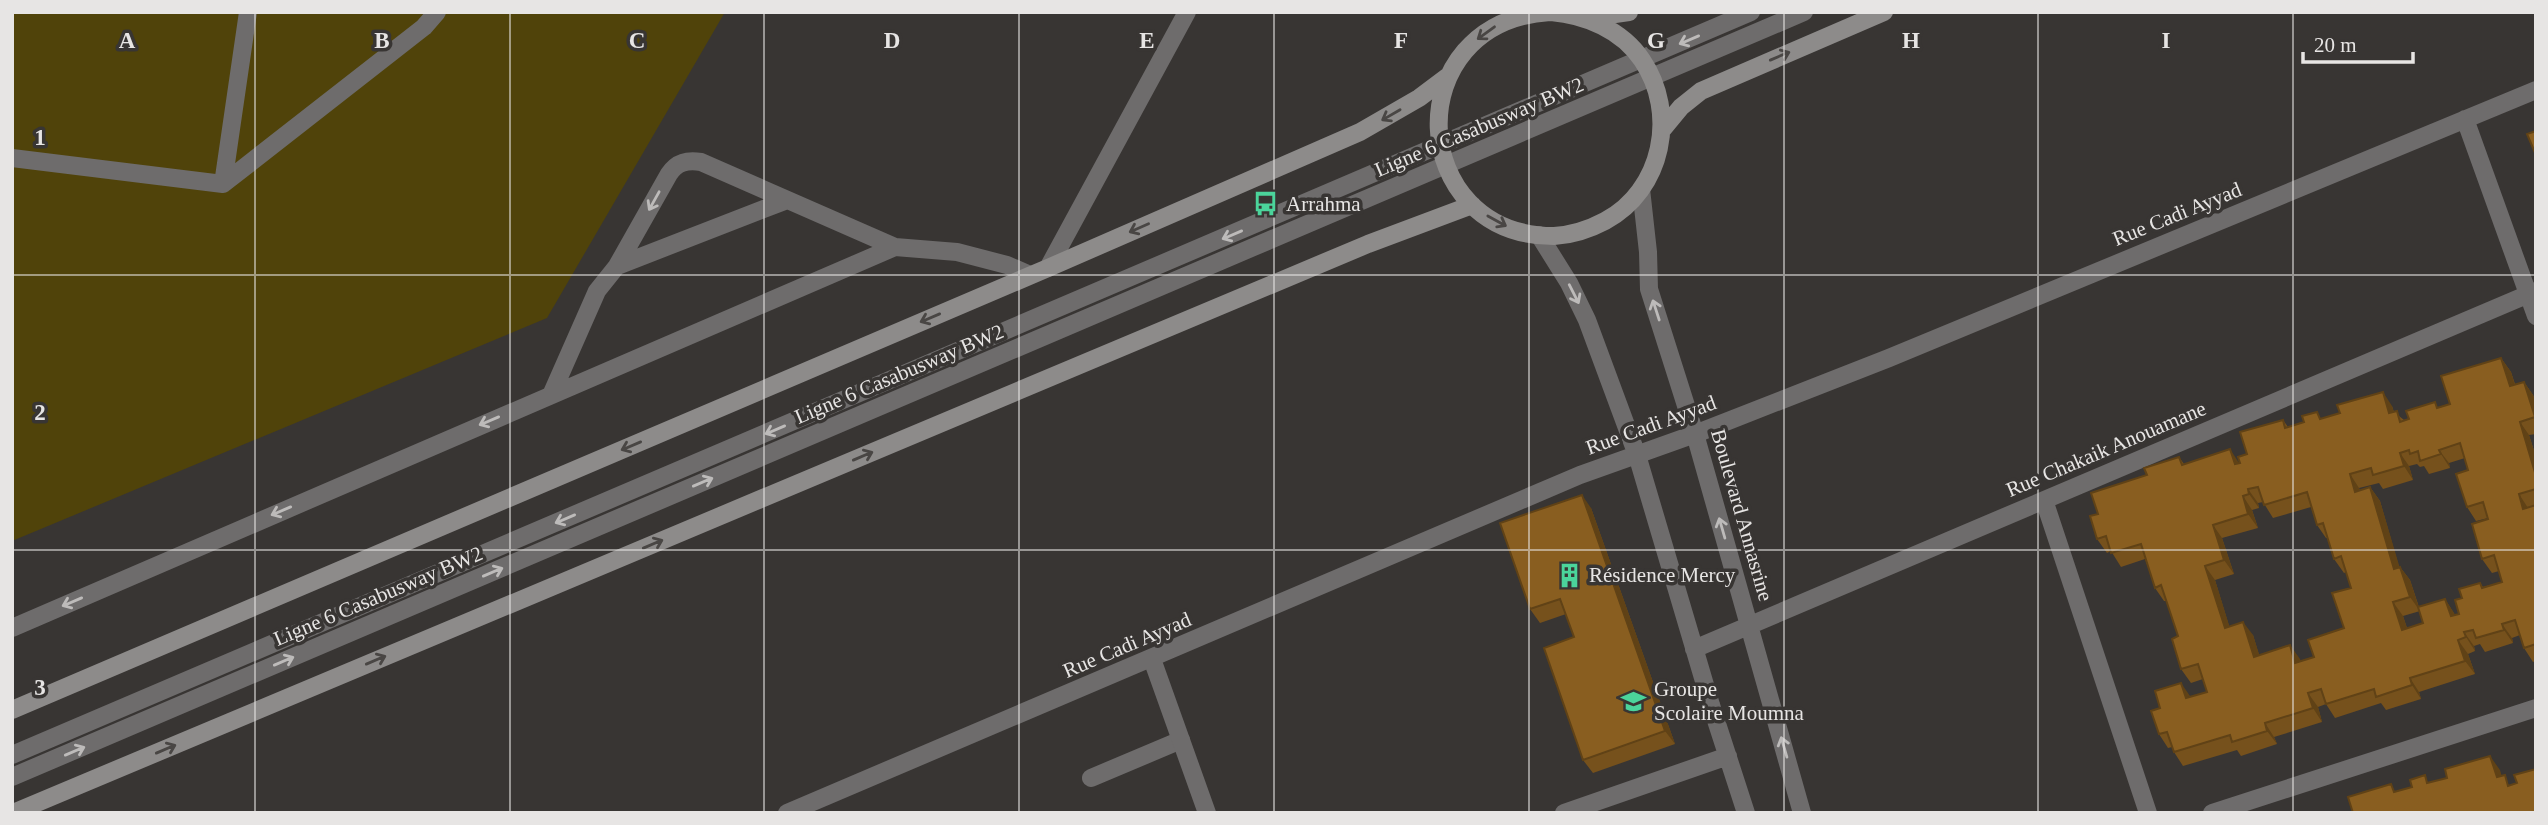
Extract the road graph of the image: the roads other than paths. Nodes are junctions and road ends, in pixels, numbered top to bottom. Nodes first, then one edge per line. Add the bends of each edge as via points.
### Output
1 (248, 12) edge
2 (437, 12) edge
3 (1188, 12) edge
4 (1629, 12) edge
5 (1751, 12) edge
6 (1804, 12) edge
7 (1884, 12) edge
8 (1541, 13) edge
9 (1586, 18) junction
10 (1642, 60) junction
11 (1447, 77) junction
12 (1652, 79) junction
13 (2536, 90) edge
14 (2466, 120) junction
15 (1662, 130) junction
16 (1440, 146) junction
17 (12, 158) edge
18 (1446, 166) junction
19 (223, 184) junction
20 (1641, 189) junction
21 (787, 200) junction
22 (1472, 205) junction
23 (1539, 235) junction
24 (895, 247) junction
25 (617, 266) junction
26 (1048, 268) junction
27 (1030, 275) junction
28 (2532, 292) edge
29 (2536, 316) edge
30 (552, 393) junction
31 (1695, 434) junction
32 (1637, 455) junction
33 (2044, 500) junction
34 (1750, 625) junction
35 (12, 628) edge
36 (1694, 649) junction
37 (1152, 659) junction
38 (2536, 708) edge
39 (12, 710) edge
40 (1181, 740) junction
41 (12, 755) edge
42 (1728, 756) junction
43 (12, 778) edge
44 (1091, 778) dead end
45 (13, 813) edge
46 (787, 813) edge
47 (1208, 813) edge
48 (1564, 813) edge
49 (1746, 813) edge
50 (1802, 813) edge
51 (2148, 813) edge
52 (2212, 813) edge

1 - 19 street
2 - 19 street via 424,27
3 - 26 street
4 - 9 main road
5 -> 10 street, Ligne 6 Casabusway BW2
6 - 12 street, Ligne 6 Casabusway BW2
15 -> 7 main road via 1702,91
8 - 9 main road
8 -> 11 main road via 1497,25 1482,35
9 - 10 main road via 1618,35
10 - 12 main road
10 - 16 street, Ligne 6 Casabusway BW2
11 - 16 main road via 1437,122
11 -> 26 main road via 1419,99 1360,132
12 - 15 main road
12 - 18 street, Ligne 6 Casabusway BW2
13 - 14 street, Rue Cadi Ayyad
14 - 28 street
14 - 31 street, Rue Cadi Ayyad
15 - 20 main road via 1656,161
16 - 18 main road
16 -> 41 street, Ligne 6 Casabusway BW2
17 - 19 street
18 - 22 main road
43 -> 18 street, Ligne 6 Casabusway BW2
20 - 23 main road via 1614,216 1596,226 1558,236
31 -> 20 street, Boulevard Annasrine via 1649,289
21 - 24 street
21 - 25 street
21 -> 25 street via 690,160 673,167
22 -> 23 main road via 1503,226
45 -> 22 main road via 1355,249
23 -> 32 street via 1587,320
24 - 27 street via 957,251
24 - 30 street
25 - 30 street via 597,291
26 - 27 main road
27 -> 39 main road
28 - 29 street
28 - 33 street, Rue Chakaik Anouamane
30 -> 35 street
31 - 32 street, Rue Cadi Ayyad
34 -> 31 street, Boulevard Annasrine
32 - 36 street
32 - 37 street, Rue Cadi Ayyad via 1580,475
33 - 34 street, Rue Chakaik Anouamane
33 - 51 street
34 - 36 street, Rue Chakaik Anouamane
50 -> 34 street, Boulevard Annasrine
36 - 42 street
37 - 40 street
37 - 46 street, Rue Cadi Ayyad
38 - 52 street
40 - 44 street
40 - 47 street
42 - 48 street
42 - 49 street

